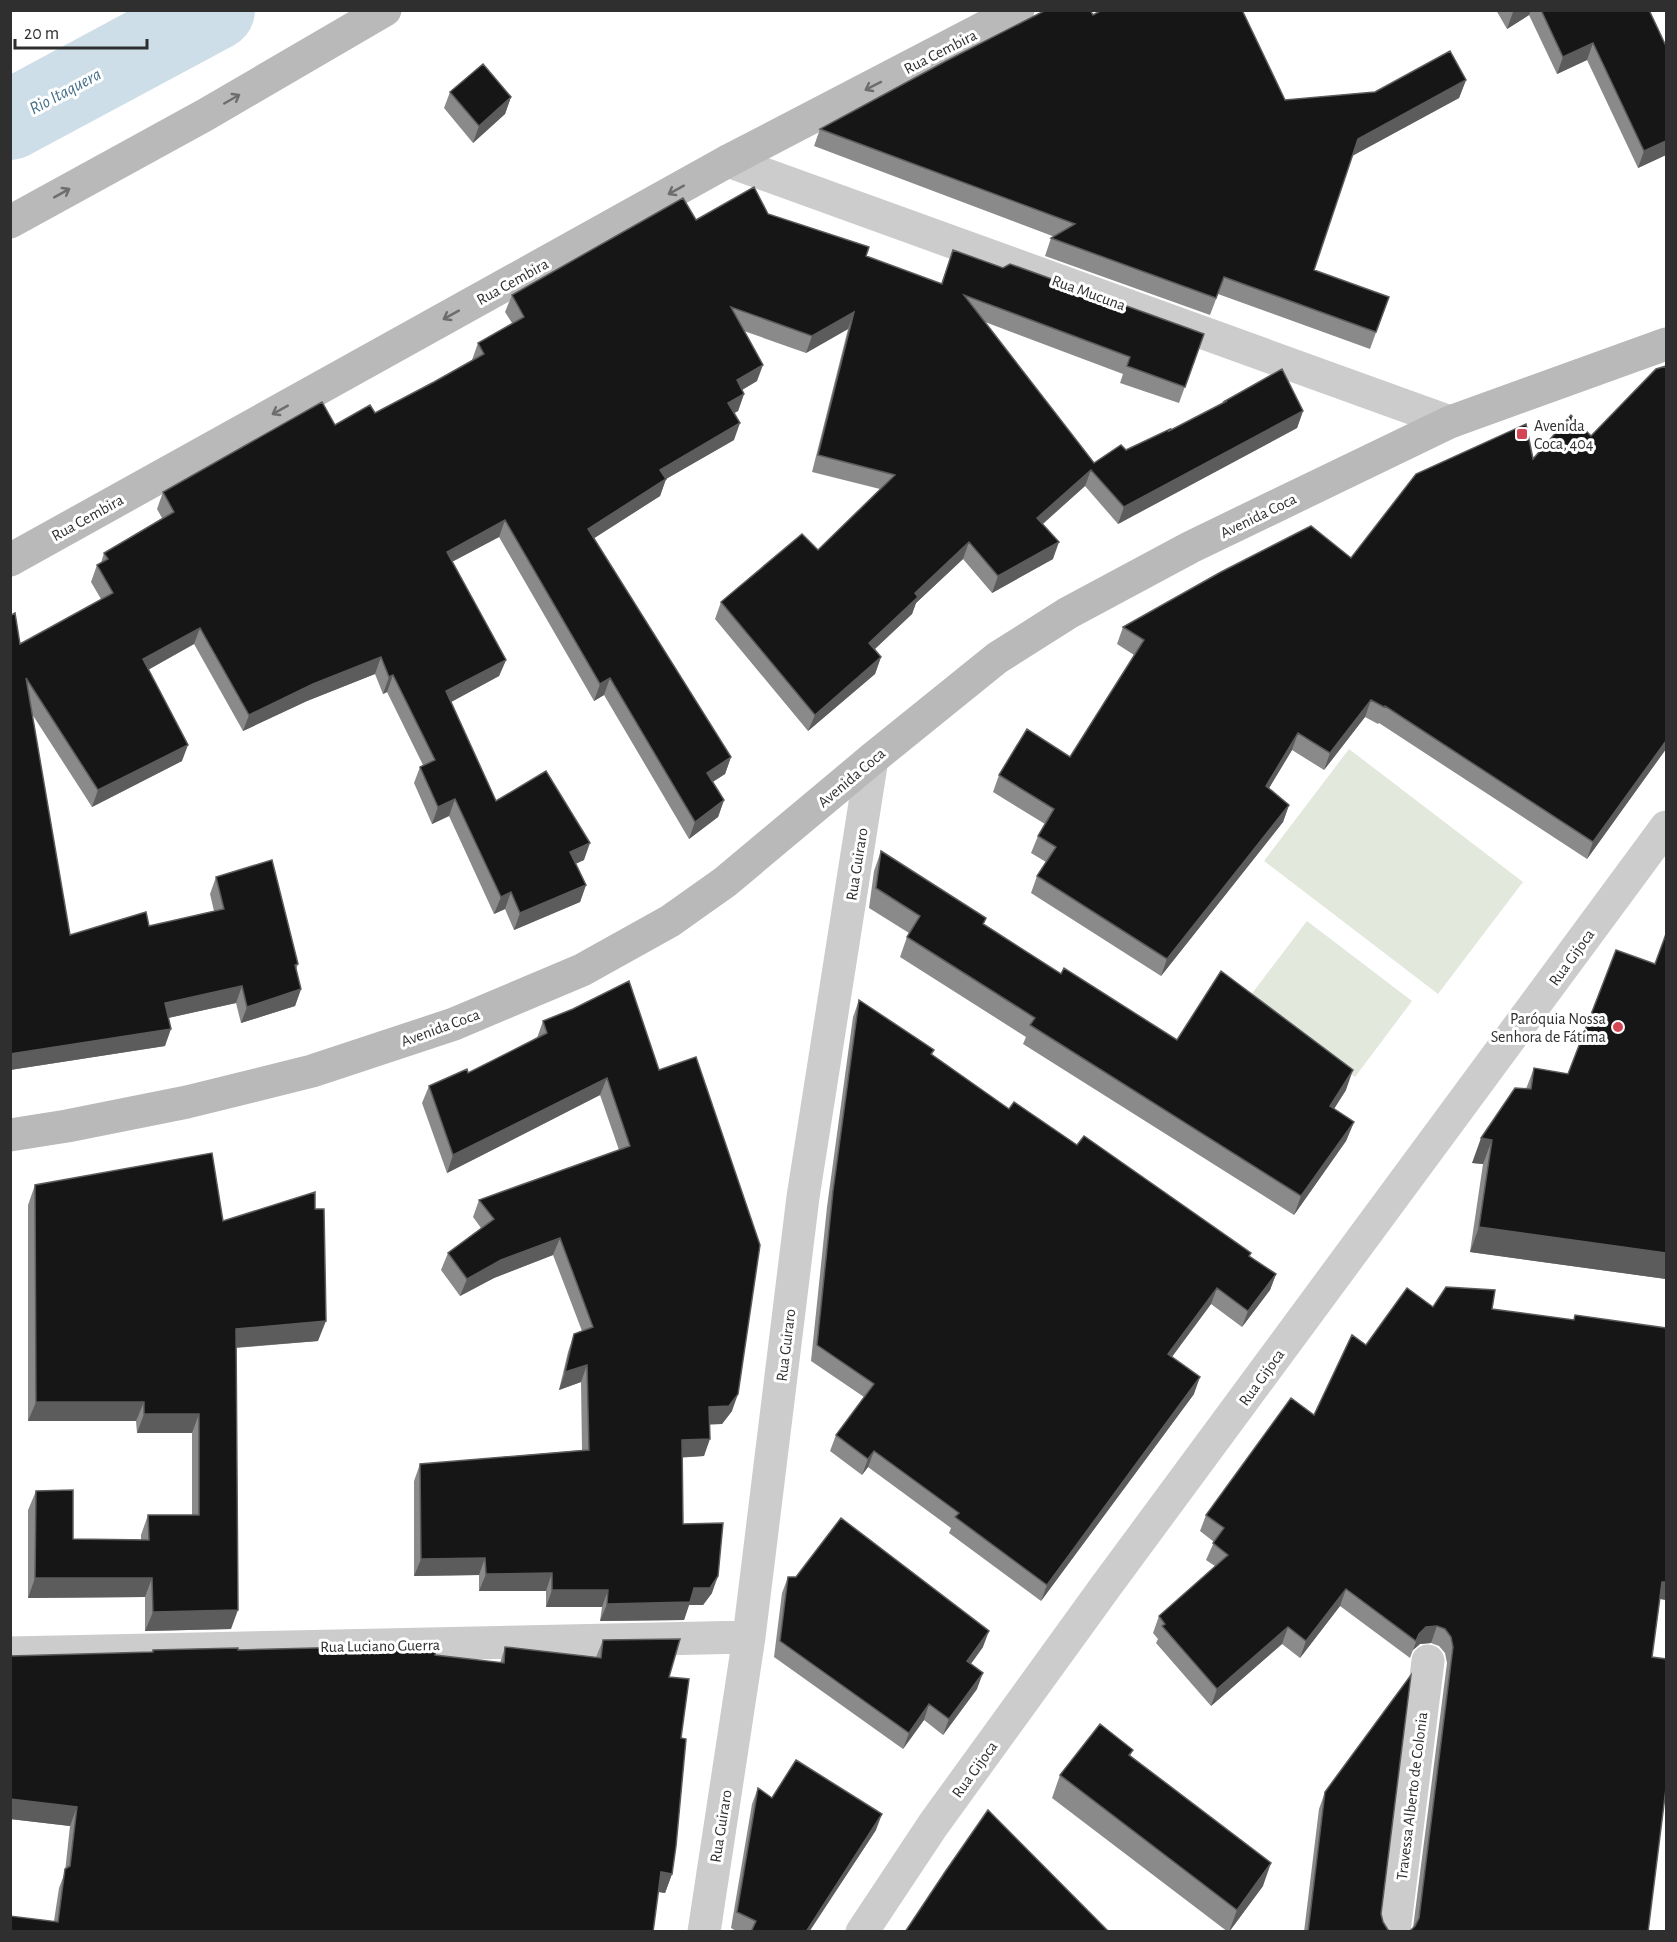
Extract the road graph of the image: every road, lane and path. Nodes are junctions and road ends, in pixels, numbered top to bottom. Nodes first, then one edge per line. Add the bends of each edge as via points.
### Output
1 (385, 10) edge
2 (1018, 10) edge
3 (728, 161) junction
4 (10, 222) edge
5 (1666, 344) edge
6 (1450, 423) junction
7 (10, 560) edge
8 (872, 759) junction
9 (1666, 827) edge
10 (10, 1135) edge
11 (749, 1638) junction
12 (10, 1653) edge
13 (1428, 1661) dead end
14 (704, 1932) edge
15 (862, 1932) edge
16 (1394, 1932) edge

4 -> 1 street
2 -> 3 street, Rua Cembira
3 - 6 street, Rua Mucuna
3 -> 7 street, Rua Cembira
5 - 6 street, Avenida Coca
6 - 8 street, Avenida Coca via 1191,547 1068,613 998,658
8 - 10 street, Avenida Coca via 725,882 670,921 582,970 454,1024 312,1071 187,1102
8 - 11 street, Rua Guiraro via 803,1197
9 - 15 street, Rua Gijoca via 1106,1586 933,1825
11 - 12 street, Rua Luciano Guerra
11 - 14 street, Rua Guiraro
13 - 16 street, Travessa Alberto de Colonia

